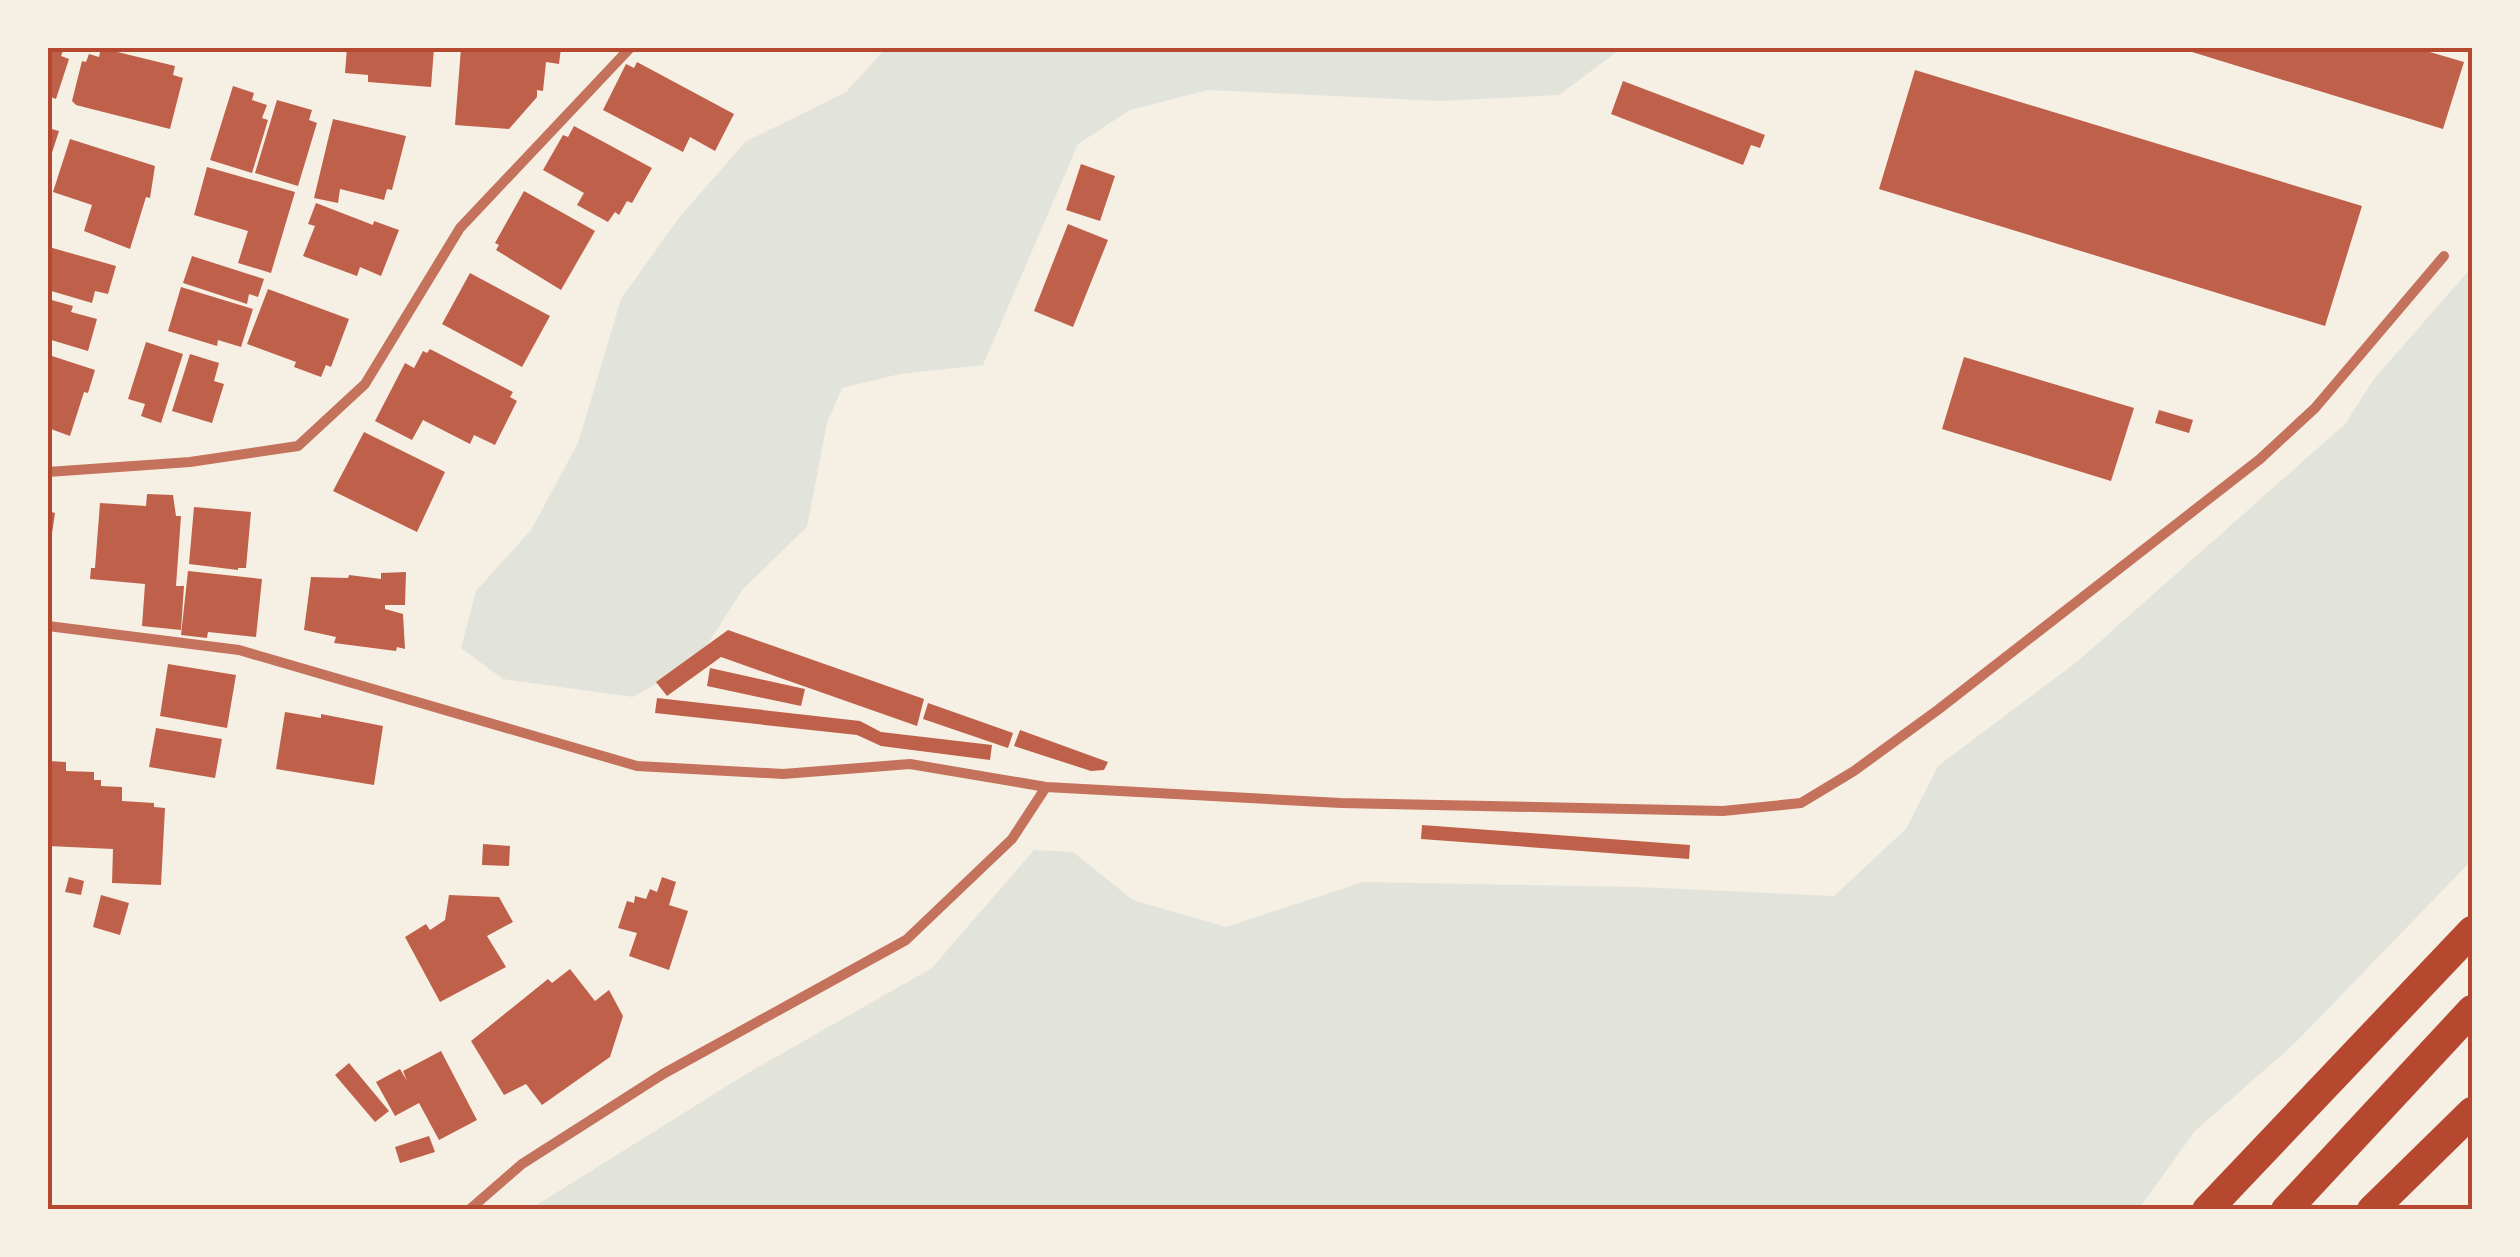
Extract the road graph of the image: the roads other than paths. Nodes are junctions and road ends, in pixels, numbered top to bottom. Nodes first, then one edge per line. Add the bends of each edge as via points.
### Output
1 (630, 48) edge
2 (2444, 256) dead end
3 (48, 472) edge
4 (48, 626) edge
5 (1046, 787) junction
6 (2472, 931) edge
7 (2472, 1010) edge
8 (2472, 1112) edge
9 (469, 1210) edge
10 (2207, 1210) edge
11 (2286, 1210) edge
12 (2372, 1210) edge

1 - 3 street via 460,228 365,384 298,446
2 - 5 street via 2315,408 2260,459 1939,710 1802,803 1722,811 1360,804
4 - 5 street via 239,650 636,766 784,774 910,764
5 - 9 street via 1012,839 906,940 663,1074 522,1164
6 - 10 highway
7 - 11 highway
8 - 12 highway

